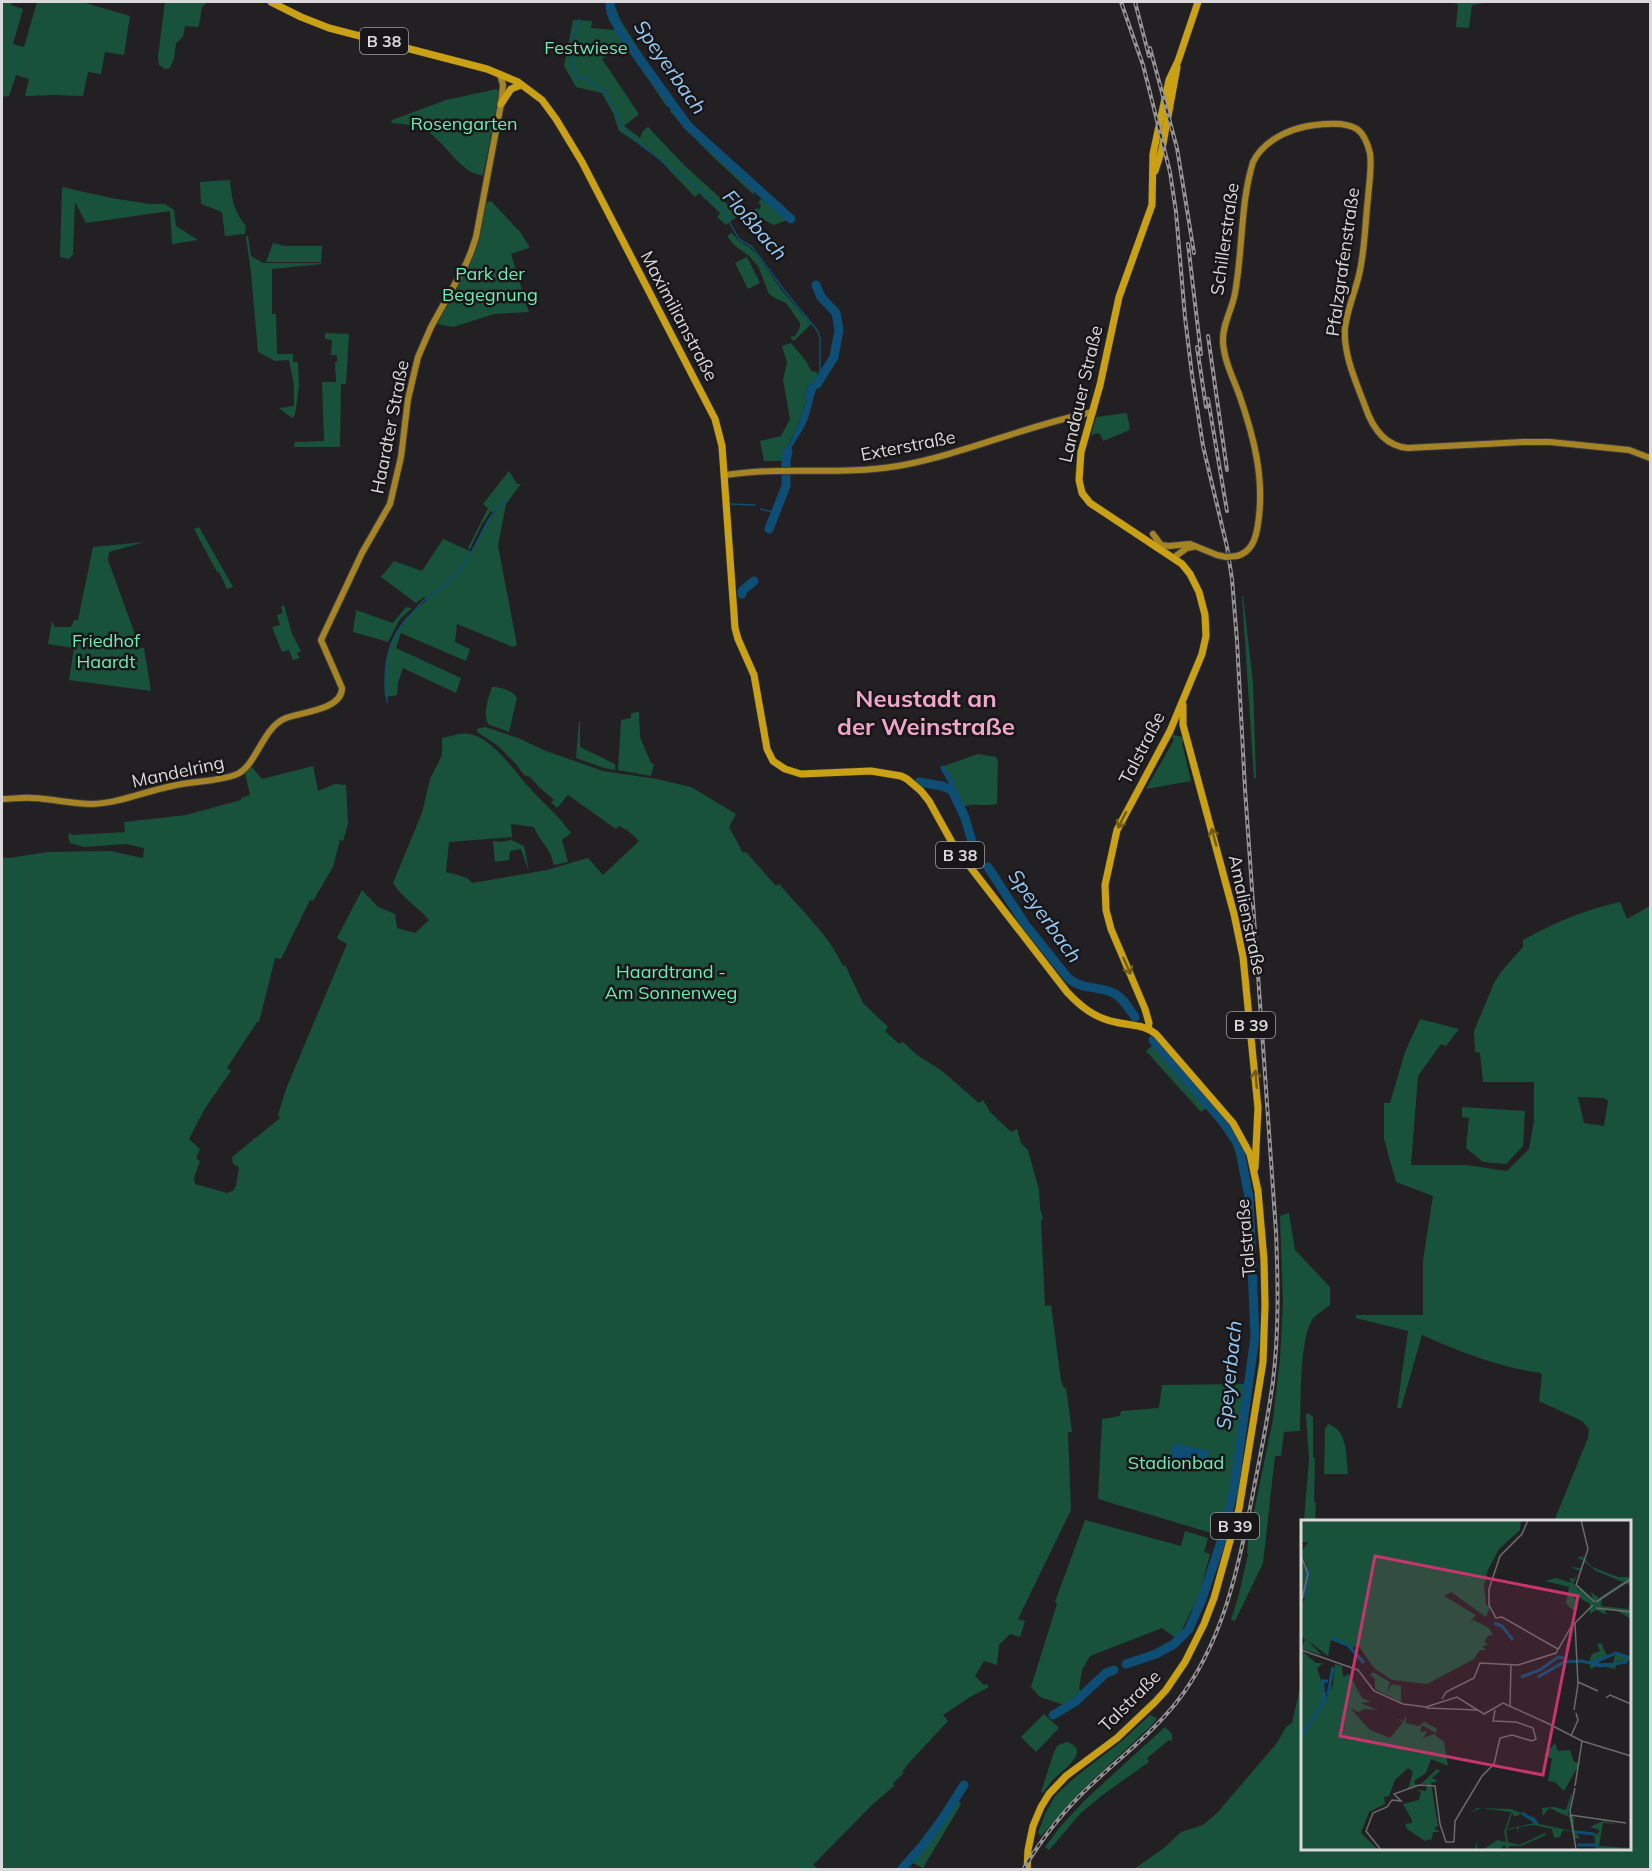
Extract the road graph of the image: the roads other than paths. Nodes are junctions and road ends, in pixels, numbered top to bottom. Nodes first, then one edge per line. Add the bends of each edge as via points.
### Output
1 (272, 2) edge
2 (1198, 2) edge
3 (500, 74) junction
4 (521, 85) junction
5 (501, 104) junction
6 (1370, 158) joint
7 (1093, 411) junction
8 (1650, 458) edge
9 (724, 475) junction
10 (1153, 534) dead end
11 (1152, 544) junction
12 (1161, 545) junction
13 (1176, 546) junction
14 (1197, 546) junction
15 (1173, 558) junction
16 (1201, 599) joint
17 (321, 640) joint
18 (1183, 703) junction
19 (1175, 720) junction
20 (1183, 725) junction
21 (1170, 731) junction
22 (1186, 735) junction
23 (2, 800) edge
24 (1145, 1009) junction
25 (1139, 1025) junction
26 (1148, 1029) junction
27 (1257, 1137) junction
28 (1246, 1145) junction
29 (1255, 1176) junction
30 (1027, 1869) edge

1 - 3 main road, B 38 via 319,24
2 - 7 main road, Landauer Straße / B 39 via 1169,80 1153,154 1153,199 1119,297
3 - 4 main road, Maximilianstraße / B 38
3 - 5 street, Haardter Straße
4 - 5 main road via 511,89
4 - 9 main road, Maximilianstraße / B 38 via 542,100 565,133 669,327 715,419
5 - 17 street, Haardter Straße via 471,252 416,364 389,508 362,553
6 - 8 street, Pfalzgrafenstraße via 1362,260 1346,322 1346,344 1364,404 1385,439 1396,446 1414,449 1550,442 1629,450
6 - 14 street, Schillerstraße, bridge via 1356,129 1325,124 1278,137 1252,162 1234,295 1222,338 1252,434 1260,478 1259,515 1255,540 1238,556 1216,555
7 - 9 street, Exterstraße via 917,462 855,472
7 - 11 main road, Landauer Straße / B 39 via 1079,463 1082,493 1090,503
9 - 25 main road, Maximilianstraße / B 38 via 734,615 738,639 752,669 768,753 778,765 801,774 871,771 901,776 929,801 954,846 1067,992 1086,1010 1107,1020
10 - 12 street
11 - 12 street, Schillerstraße
11 - 15 main road, Landauer Straße / B 39
12 - 13 street, Schillerstraße
13 - 14 street, Schillerstraße
13 - 15 street
14 - 15 street
15 - 16 main road, Landauer Straße / B 39 via 1193,578
16 - 18 main road, Talstraße / B 39 via 1206,642
17 - 23 street, Mandelring via 342,688 340,697 280,721 240,773 102,803
18 - 19 main road, Talstraße / B 39
18 - 20 main road, Amalienstraße / B 39
19 - 20 main road
19 - 21 main road, Talstraße / B 39
20 - 22 main road, Amalienstraße / B 39
21 - 22 main road via 1179,729
21 -> 24 main road, Talstraße / B 39 via 1117,830 1105,885 1111,929
27 -> 22 main road, Amalienstraße / B 39 via 1256,1076 1238,928
24 - 25 main road
24 - 26 main road, Talstraße / B 39
25 - 26 main road
26 - 28 main road, Talstraße / B 39 via 1215,1100
27 - 28 main road
27 - 29 main road, Amalienstraße
28 - 29 main road, Talstraße / B 39
29 - 30 main road, Talstraße / B 39 via 1264,1260 1263,1362 1239,1509 1214,1598 1193,1647 1166,1690 1128,1728 1049,1794 1033,1826

